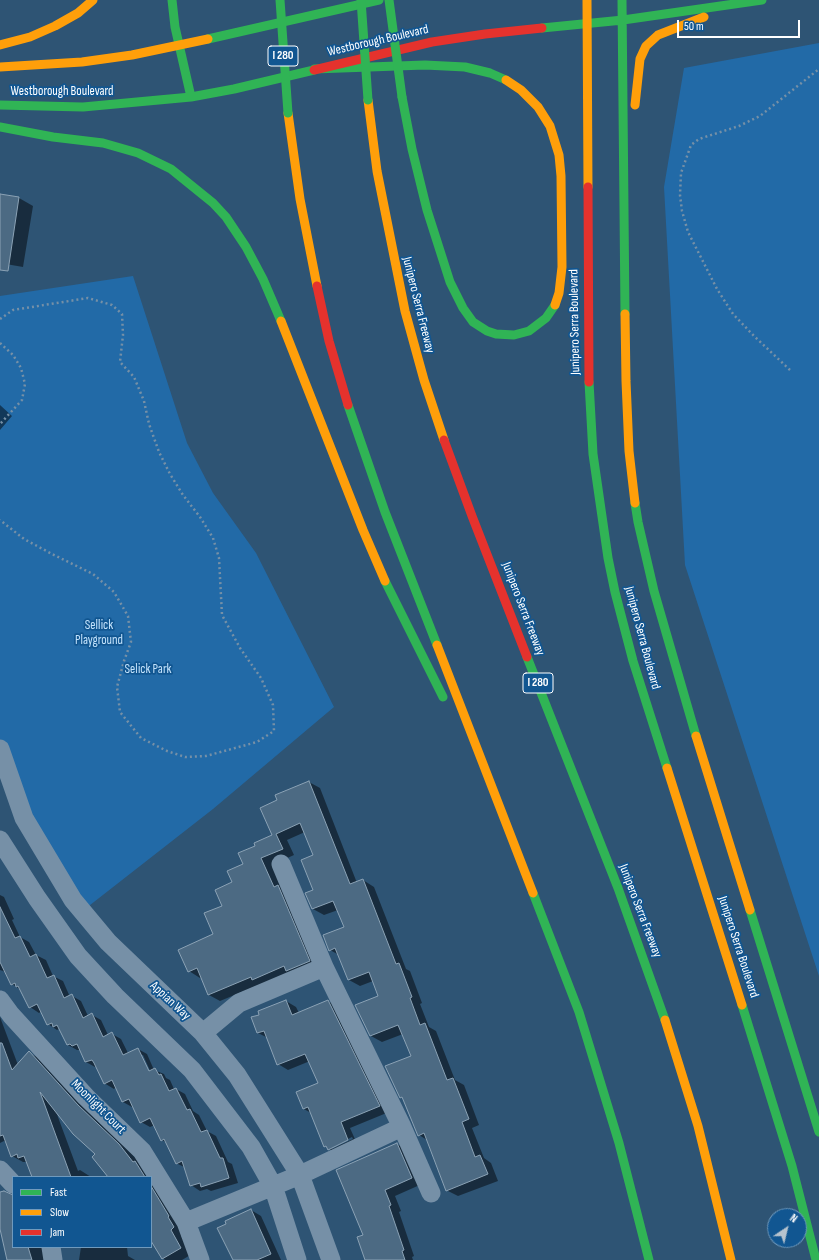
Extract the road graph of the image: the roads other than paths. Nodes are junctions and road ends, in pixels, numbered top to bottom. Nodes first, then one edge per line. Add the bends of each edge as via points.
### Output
1 (93, 0) edge
2 (172, 0) edge
3 (280, 0) edge
4 (361, 0) edge
5 (379, 0) edge
6 (390, 0) edge
7 (587, 0) edge
8 (622, 0) edge
9 (762, 0) edge
10 (739, 3) junction
11 (623, 20) junction
12 (587, 23) junction
13 (0, 45) edge
14 (180, 46) junction
15 (0, 67) edge
16 (314, 69) junction
17 (192, 97) junction
18 (0, 105) edge
19 (634, 112) dead end
20 (0, 127) edge
21 (633, 127) dead end
22 (624, 203) junction
23 (449, 708) dead end
24 (459, 728) dead end
25 (0, 749) edge
26 (0, 786) edge
27 (20, 806) junction
28 (502, 812) junction
29 (0, 840) edge
30 (281, 864) dead end
31 (324, 967) junction
32 (0, 1000) edge
33 (203, 1033) junction
34 (402, 1127) junction
35 (819, 1132) edge
36 (0, 1170) edge
37 (300, 1175) junction
38 (12, 1183) edge
39 (273, 1186) junction
40 (431, 1193) dead end
41 (186, 1222) junction
42 (51, 1248) edge
43 (53, 1260) edge
44 (200, 1260) edge
45 (297, 1260) edge
46 (331, 1260) edge
47 (649, 1260) edge
48 (731, 1260) edge
49 (816, 1260) edge

1 - 13 main road via 78,13 55,26 30,37
2 - 14 main road
3 - 28 main road, I 280, bridge via 288,113 300,199 329,341 349,410 385,512
4 - 48 main road, Junipero Serra Freeway / I 280, bridge via 368,100 377,171 390,242 424,380 470,510 655,989 698,1126
5 - 14 main road, Westborough Boulevard
6 - 16 main road, bridge via 392,27 402,98 412,149 427,210 450,282 463,308 474,322 488,331 514,335 536,327 555,306 561,286 562,254 559,155 550,126 538,107 521,90 501,77 465,67 425,65
7 - 12 main road, Junipero Serra Boulevard
8 - 11 main road, Junipero Serra Boulevard
9 - 10 main road, Westborough Boulevard
10 - 11 main road, Westborough Boulevard
10 - 19 main road via 658,35 646,46 640,59
11 - 12 main road, Westborough Boulevard
11 - 22 main road, Junipero Serra Boulevard
12 - 16 main road, Westborough Boulevard via 432,42
12 - 49 main road, Junipero Serra Boulevard via 589,383 593,454 608,558 633,661 772,1098
14 - 15 main road, Westborough Boulevard via 82,62
14 - 17 main road
16 - 17 main road, Westborough Boulevard
17 - 18 main road, Westborough Boulevard via 83,107
20 - 23 main road via 103,143 138,153 186,180 213,202 226,217 263,279 382,575
21 - 22 main road
22 - 35 main road, Junipero Serra Boulevard via 630,451 635,501 645,557 687,706
24 - 28 main road
25 - 27 street, Appian Way
26 - 27 street via 8,803
27 - 33 street, Appian Way via 24,818 74,900 108,942
28 - 47 main road, I 280 via 590,1047 627,1171
29 - 39 street via 78,956 115,996 192,1070 251,1147
30 - 31 street
31 - 33 street via 240,1004
31 - 34 street
32 - 41 street, Moonlight Court via 86,1097 142,1151
33 - 37 street, Appian Way via 237,1074
34 - 37 street
34 - 40 street
36 - 38 street
37 - 39 street
37 - 46 street, Appian Way
39 - 41 street
39 - 45 street
41 - 44 street, Moonlight Court
42 - 43 street

